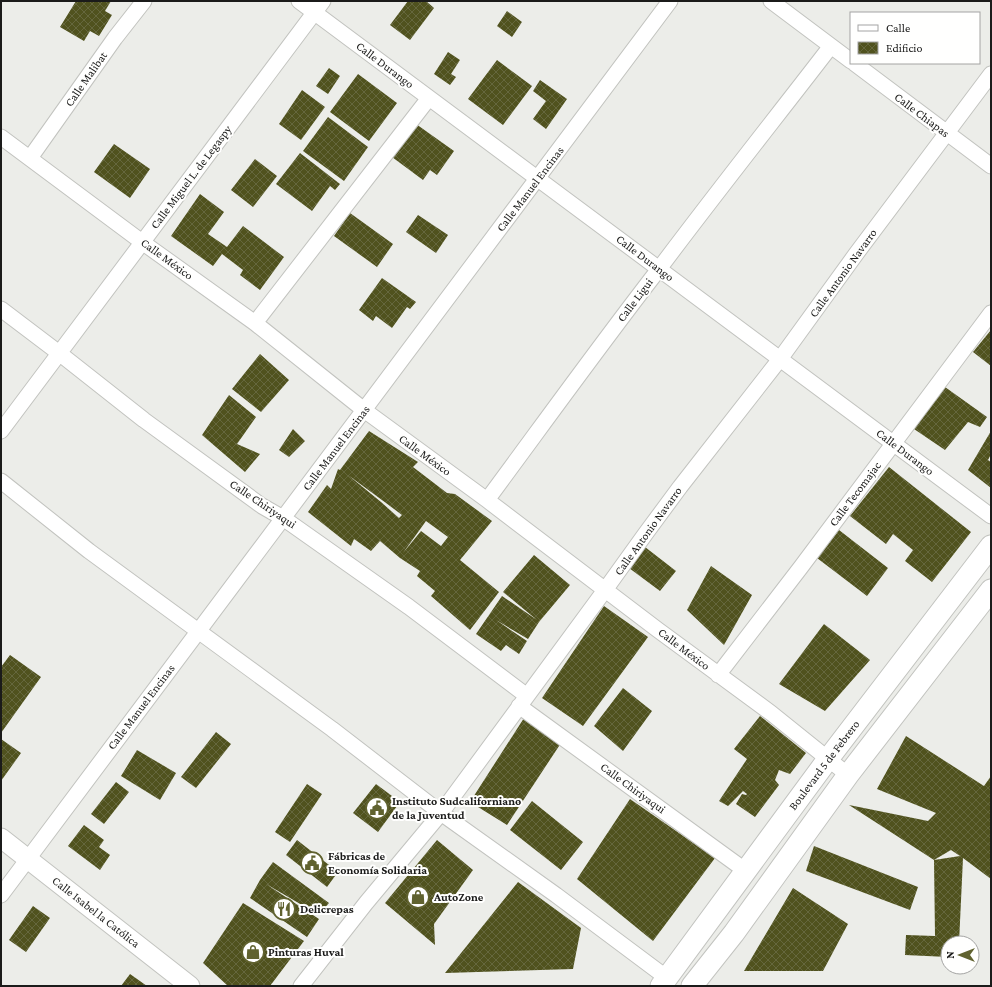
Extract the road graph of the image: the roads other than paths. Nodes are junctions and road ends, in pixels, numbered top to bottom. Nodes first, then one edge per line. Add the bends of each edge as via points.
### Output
1 (144, 1) edge
2 (298, 1) edge
3 (670, 1) edge
4 (771, 1) edge
5 (318, 7) edge
6 (831, 46) junction
7 (850, 60) edge
8 (855, 64) edge
9 (991, 74) edge
10 (430, 98) junction
11 (947, 133) junction
12 (1, 137) edge
13 (30, 158) junction
14 (991, 166) edge
15 (537, 178) junction
16 (142, 242) junction
17 (659, 269) junction
18 (1, 309) edge
19 (991, 313) edge
20 (255, 323) junction
21 (59, 353) junction
22 (780, 359) junction
23 (364, 410) junction
24 (1, 431) edge
25 (893, 443) junction
26 (1, 481) edge
27 (487, 500) junction
28 (991, 516) edge
29 (283, 518) junction
30 (991, 546) edge
31 (605, 590) junction
32 (991, 590) edge
33 (198, 631) junction
34 (718, 674) junction
35 (523, 701) junction
36 (828, 759) junction
37 (848, 775) junction
38 (441, 813) junction
39 (1, 838) edge
40 (28, 858) junction
41 (746, 871) junction
42 (1, 895) edge
43 (664, 982) edge
44 (190, 986) edge
45 (301, 986) edge
46 (692, 986) edge

1 - 13 street, Calle Malibat
2 - 5 street, Calle Durango
3 - 15 street, Calle Manuel Encinas
4 - 6 street
5 - 10 street, Calle Durango
5 - 16 street, Calle Miguel L. de Legaspy
6 - 7 street
6 - 17 street, Calle Ligui
8 - 11 street, Calle Chiapas
9 - 11 street, Calle Antonio Navarro
10 - 15 street, Calle Durango
10 - 20 street
11 - 14 street, Calle Chiapas
11 - 22 street, Calle Antonio Navarro
12 - 13 street, Calle México
13 - 16 street, Calle México
15 - 17 street, Calle Durango
15 - 23 street, Calle Manuel Encinas
16 - 20 street, Calle México
16 - 21 street, Calle Miguel L. de Legaspy
17 - 22 street, Calle Durango
17 - 27 street, Calle Ligui
18 - 21 street, Calle Chiriyaqui
19 - 25 street, Calle Tecomajac
20 - 23 street, Calle México
21 - 24 street, Calle Miguel L. de Legaspy
21 - 29 street, Calle Chiriyaqui via 144,420 262,506
22 - 25 street, Calle Durango
22 - 31 street, Calle Antonio Navarro via 680,487
23 - 27 street, Calle México
23 - 29 street, Calle Manuel Encinas
25 - 28 street, Calle Durango
25 - 34 street, Calle Tecomajac
26 - 33 street via 89,551
27 - 31 street, Calle México
29 - 33 street, Calle Manuel Encinas
29 - 35 street, Calle Chiriyaqui via 409,607
30 - 36 main road, Boulevard 5 de Febrero
31 - 34 street, Calle México
31 - 35 street, Calle Antonio Navarro
32 - 37 main road, Boulevard 5 de Febrero
33 - 38 street
33 - 40 street, Calle Manuel Encinas
34 - 36 street, Calle México
35 - 38 street, Calle Antonio Navarro
35 - 41 street, Calle Chiriyaqui
36 - 37 street, Calle México
36 - 41 main road, Boulevard 5 de Febrero
37 - 46 main road, Boulevard 5 de Febrero via 734,933
38 - 43 street via 556,895
38 - 45 street, Calle Antonio Navarro
39 - 40 street, Calle Isabel la Católica
40 - 42 street, Calle Manuel Encinas
40 - 44 street, Calle Isabel la Católica
41 - 43 main road, Boulevard 5 de Febrero

